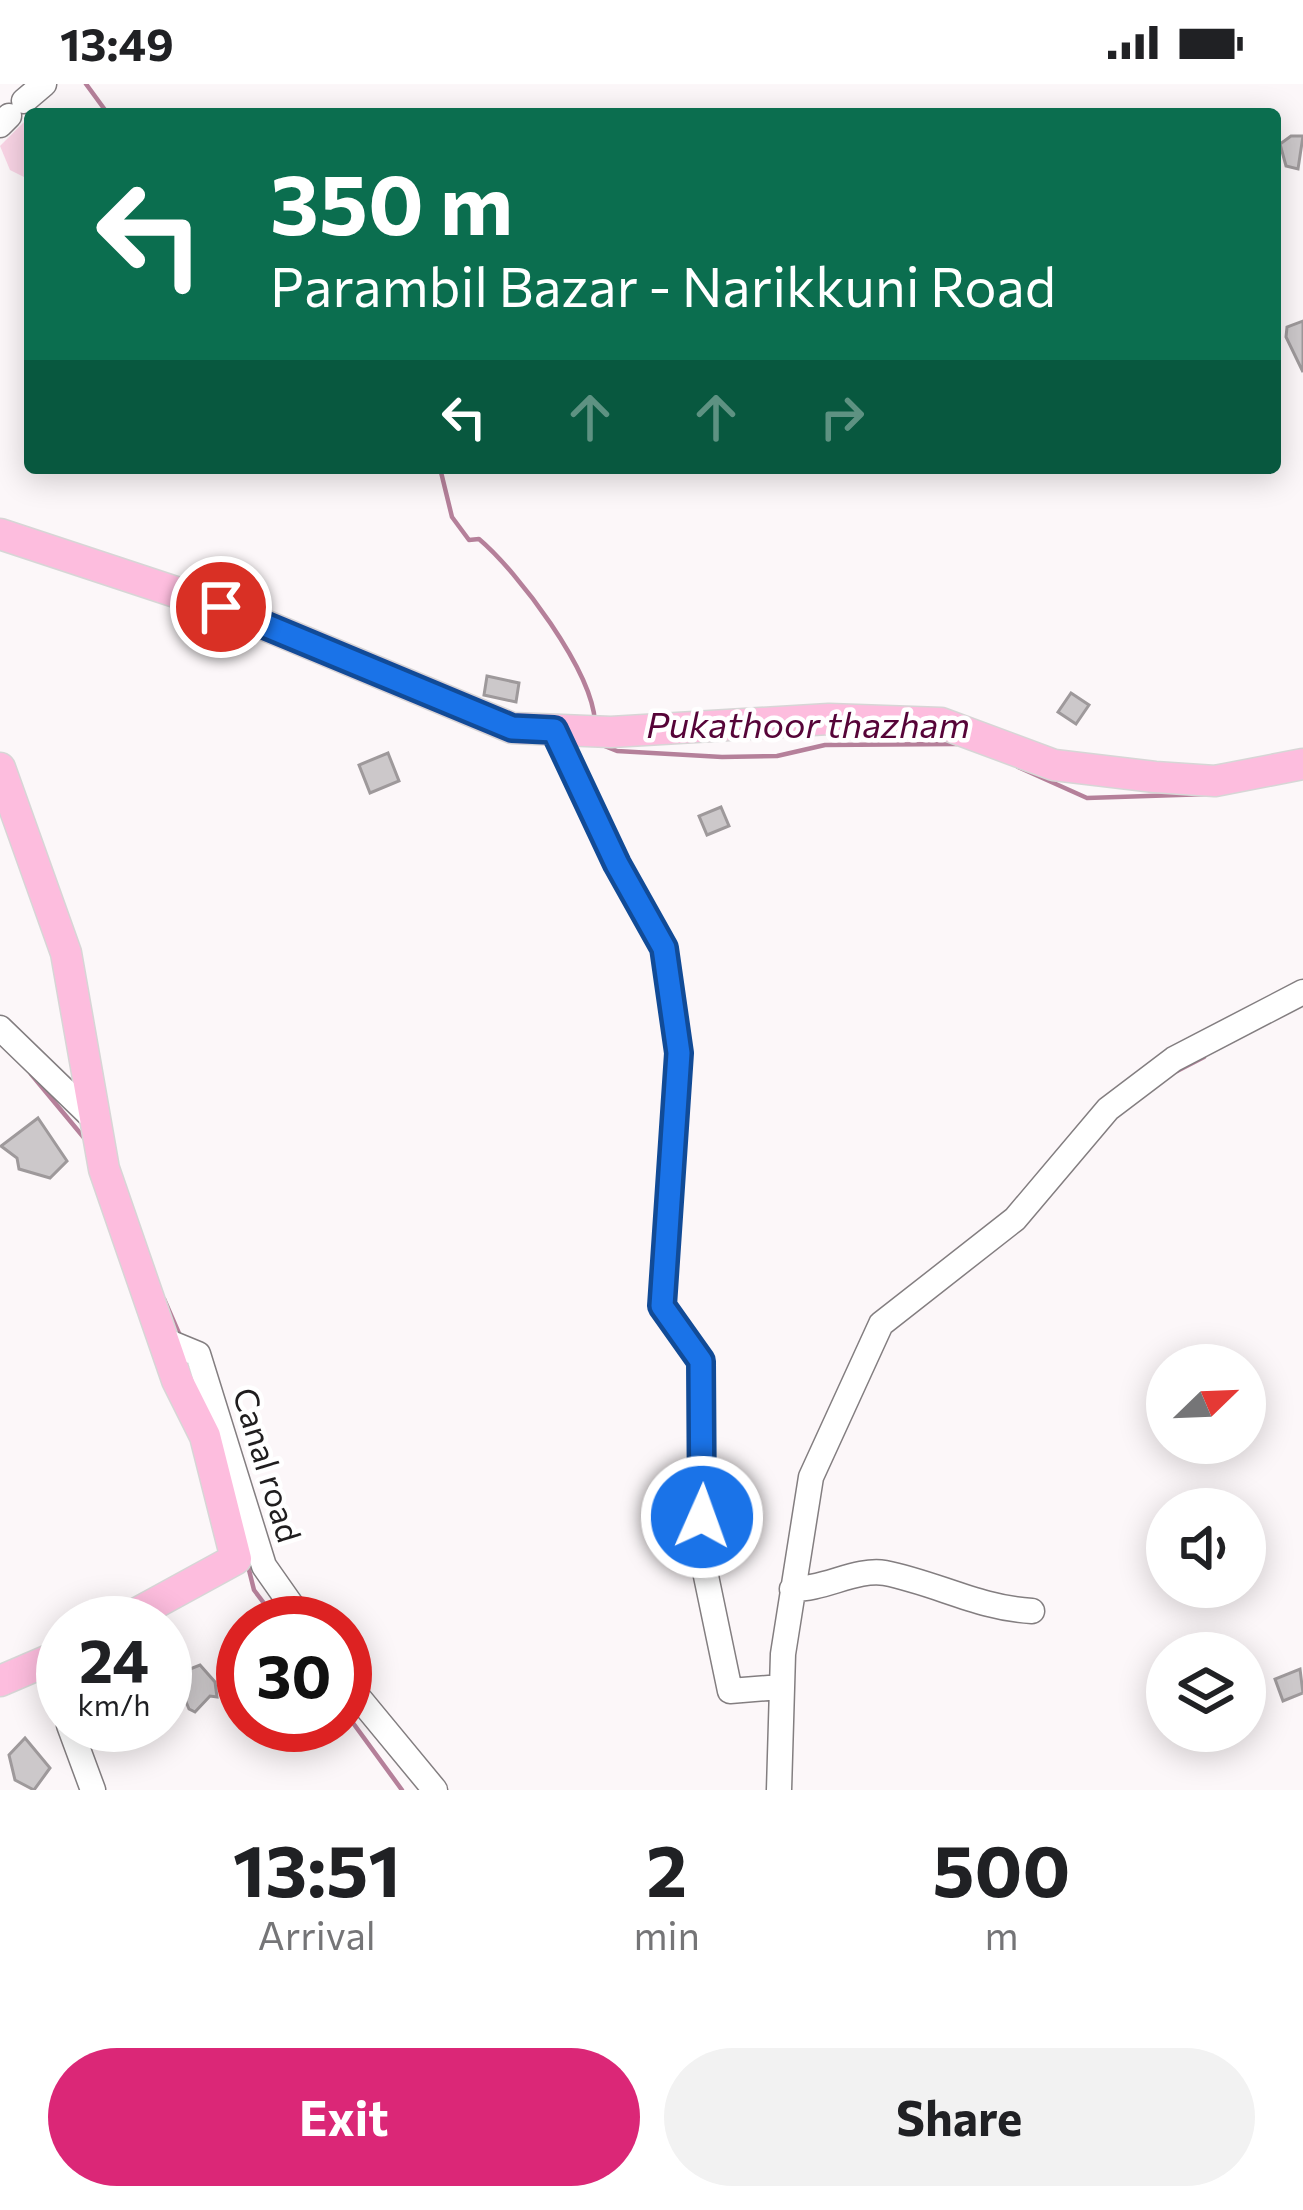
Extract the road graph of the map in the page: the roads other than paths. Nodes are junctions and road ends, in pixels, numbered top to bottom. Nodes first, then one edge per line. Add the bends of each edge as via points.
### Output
1 (44, 84) edge
2 (11, 114) edge
3 (0, 535) edge
4 (554, 730) junction
5 (1303, 764) edge
6 (0, 768) edge
7 (1303, 992) edge
8 (0, 1028) edge
9 (95, 1120) junction
10 (164, 1340) junction
11 (802, 1589) junction
12 (168, 1596) edge
13 (285, 1596) edge
14 (1032, 1611) dead end
15 (36, 1665) edge
16 (0, 1682) edge
17 (781, 1687) junction
18 (372, 1714) edge
19 (79, 1752) edge
20 (93, 1790) edge
21 (435, 1790) edge
22 (779, 1790) edge

1 - 2 street
3 - 4 main road via 221,607 512,728
4 - 5 main road via 714,730 830,719 941,723 1054,765 1155,777 1215,781
4 - 17 street via 664,948 679,1053 662,1306 701,1361 701,1552 730,1691
6 - 9 main road via 66,953
7 - 11 street via 1174,1059 1108,1109 1015,1219 881,1324 811,1477
8 - 9 street
9 - 10 main road via 104,1169
10 - 12 main road via 205,1436 236,1559
10 - 13 street, Canal road via 198,1354 264,1566
11 - 14 street via 880,1572 996,1609
11 - 17 street
15 - 16 main road
17 - 22 street
18 - 21 street
19 - 20 street

